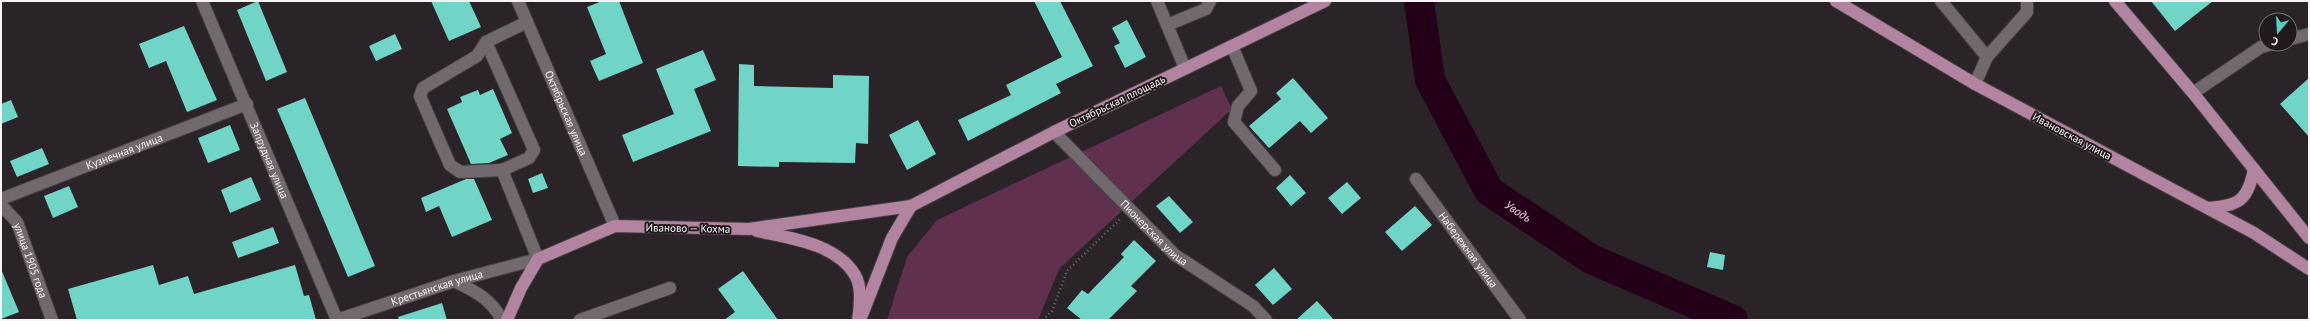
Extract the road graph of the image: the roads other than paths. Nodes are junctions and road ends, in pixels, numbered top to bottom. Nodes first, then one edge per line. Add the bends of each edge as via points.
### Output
1 (202, 1) edge
2 (518, 1) edge
3 (1157, 1) edge
4 (1210, 1) edge
5 (1325, 1) edge
6 (1836, 1) edge
7 (1941, 1) edge
8 (2027, 1) edge
9 (2115, 1) edge
10 (527, 22) junction
11 (1167, 25) junction
12 (2309, 34) edge
13 (2298, 37) edge
14 (486, 42) junction
15 (1232, 46) junction
16 (2258, 49) edge
17 (1987, 57) junction
18 (1185, 68) junction
19 (1975, 84) junction
20 (2193, 93) junction
21 (247, 104) junction
22 (1054, 132) junction
23 (2254, 169) junction
24 (502, 170) junction
25 (1275, 170) dead end
26 (1416, 179) dead end
27 (1, 200) edge
28 (1, 205) edge
29 (911, 206) junction
30 (2208, 208) junction
31 (614, 226) junction
32 (749, 229) junction
33 (2309, 238) edge
34 (538, 259) junction
35 (2309, 269) edge
36 (454, 281) junction
37 (670, 288) dead end
38 (52, 320) edge
39 (337, 320) edge
40 (502, 320) edge
41 (507, 320) edge
42 (580, 320) edge
43 (859, 320) edge
44 (1266, 320) edge
45 (1520, 320) edge

1 - 21 street, Запрудная улица
2 - 10 street, Октябрьская улица
3 - 11 street
4 - 11 street via 1206,9
5 - 15 main road, Октябрьская площадь
6 - 19 main road, Ивановская улица
7 - 17 street
8 - 17 street via 2027,12
9 - 20 main road
10 - 14 street
10 - 31 street, Октябрьская улица
11 - 18 street
12 - 13 street
14 - 24 street via 534,150 530,158
14 - 24 street via 476,56 423,88 420,96 450,165 460,172
15 - 18 main road, Октябрьская площадь
15 - 25 street via 1251,90 1238,106 1234,122
16 - 20 street
17 - 19 street
18 - 22 main road, Октябрьская площадь
19 - 30 main road, Ивановская улица
20 - 23 main road
21 - 27 street, Кузнечная улица
21 - 39 street, Запрудная улица
22 - 29 main road, Октябрьская площадь
22 - 44 street, Пионерская улица via 1175,255 1253,306
23 - 30 main road via 2245,196 2228,207
23 - 33 main road
24 - 34 street
26 - 45 street, Набережная улица
28 - 38 street, улица 1905 года via 17,222
29 - 32 main road, Иваново — Кохма
29 - 43 main road via 892,238
30 - 35 main road, Ивановская улица via 2254,233
31 - 32 main road, Иваново — Кохма
31 - 34 main road, Иваново — Кохма
32 - 43 main road via 825,248 843,261 856,275 860,301
34 - 36 street, Крестьянская улица
34 - 41 main road via 521,288
36 - 39 street, Крестьянская улица
36 - 40 street via 482,295 496,308
37 - 42 street

